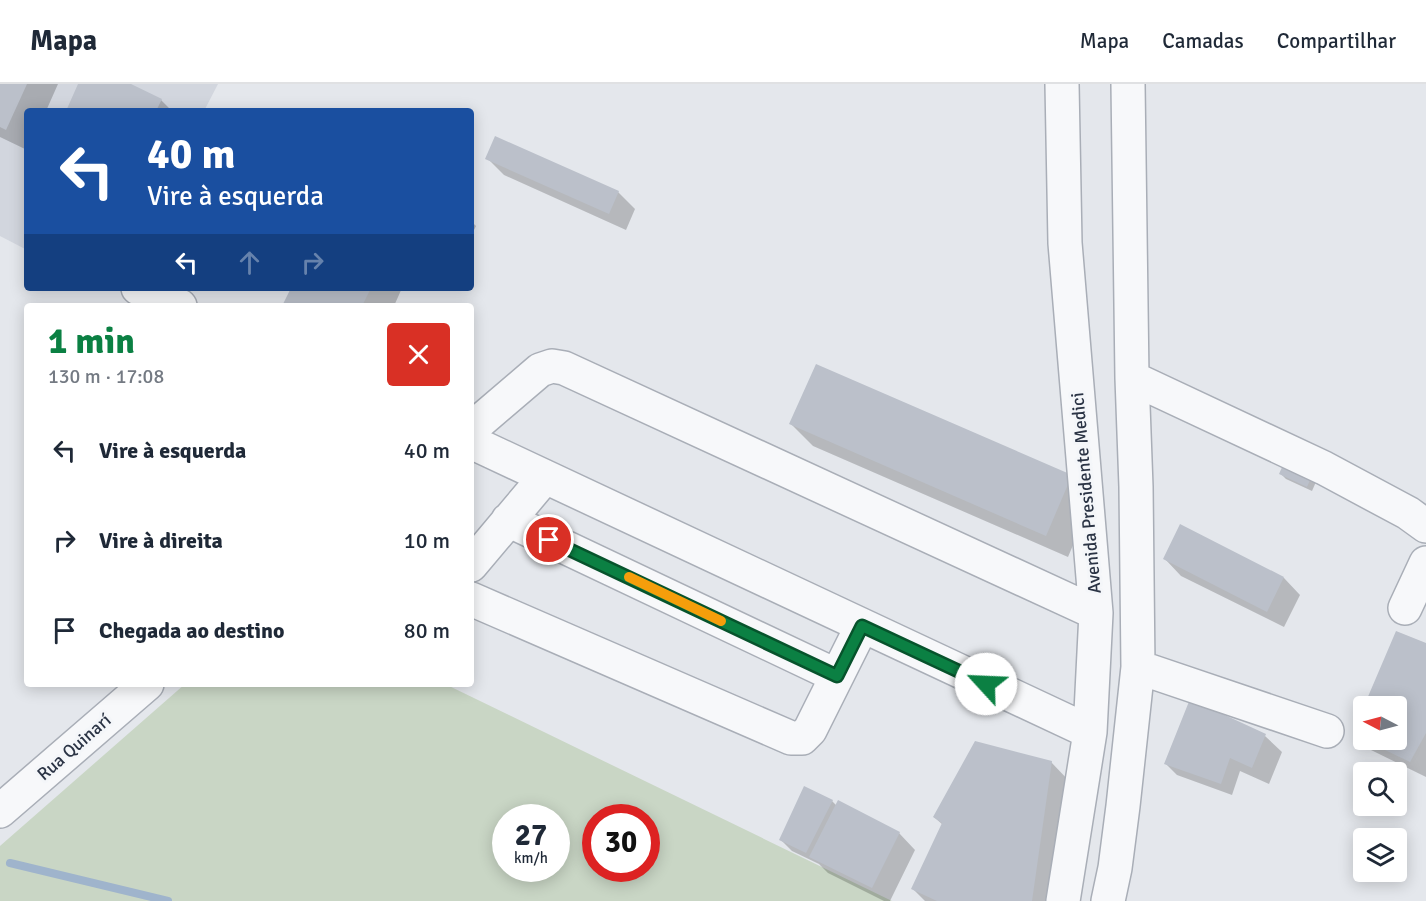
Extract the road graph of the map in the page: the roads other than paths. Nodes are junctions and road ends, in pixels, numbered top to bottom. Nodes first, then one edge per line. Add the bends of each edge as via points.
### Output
1 (1062, 84) edge
2 (1128, 84) edge
3 (145, 291) edge
4 (173, 303) edge
5 (1132, 378) junction
6 (474, 426) edge
7 (474, 443) edge
8 (544, 477) junction
9 (508, 520) junction
10 (1426, 526) edge
11 (474, 561) edge
12 (1426, 563) edge
13 (474, 600) edge
14 (1405, 608) dead end
15 (1096, 613) junction
16 (862, 626) junction
17 (1138, 667) junction
18 (837, 676) junction
19 (144, 687) edge
20 (1327, 731) dead end
21 (1090, 732) junction
22 (0, 811) edge
23 (1062, 901) edge
24 (1108, 901) edge

1 - 15 street, Avenida Presidente Medici via 1065,243
2 - 5 street
3 - 4 street
5 - 10 street via 1323,468
5 - 17 street
6 - 15 street via 540,370 564,368
7 - 8 street
8 - 9 street
8 - 16 street
9 - 11 street
9 - 18 street
12 - 14 street
13 - 18 street via 791,738 802,738 810,730
15 - 21 street, Avenida Presidente Medici
16 - 18 street
16 - 21 street
17 - 20 street
17 - 24 street
19 - 22 street, Rua Quinarí
21 - 23 street, Avenida Presidente Medici

